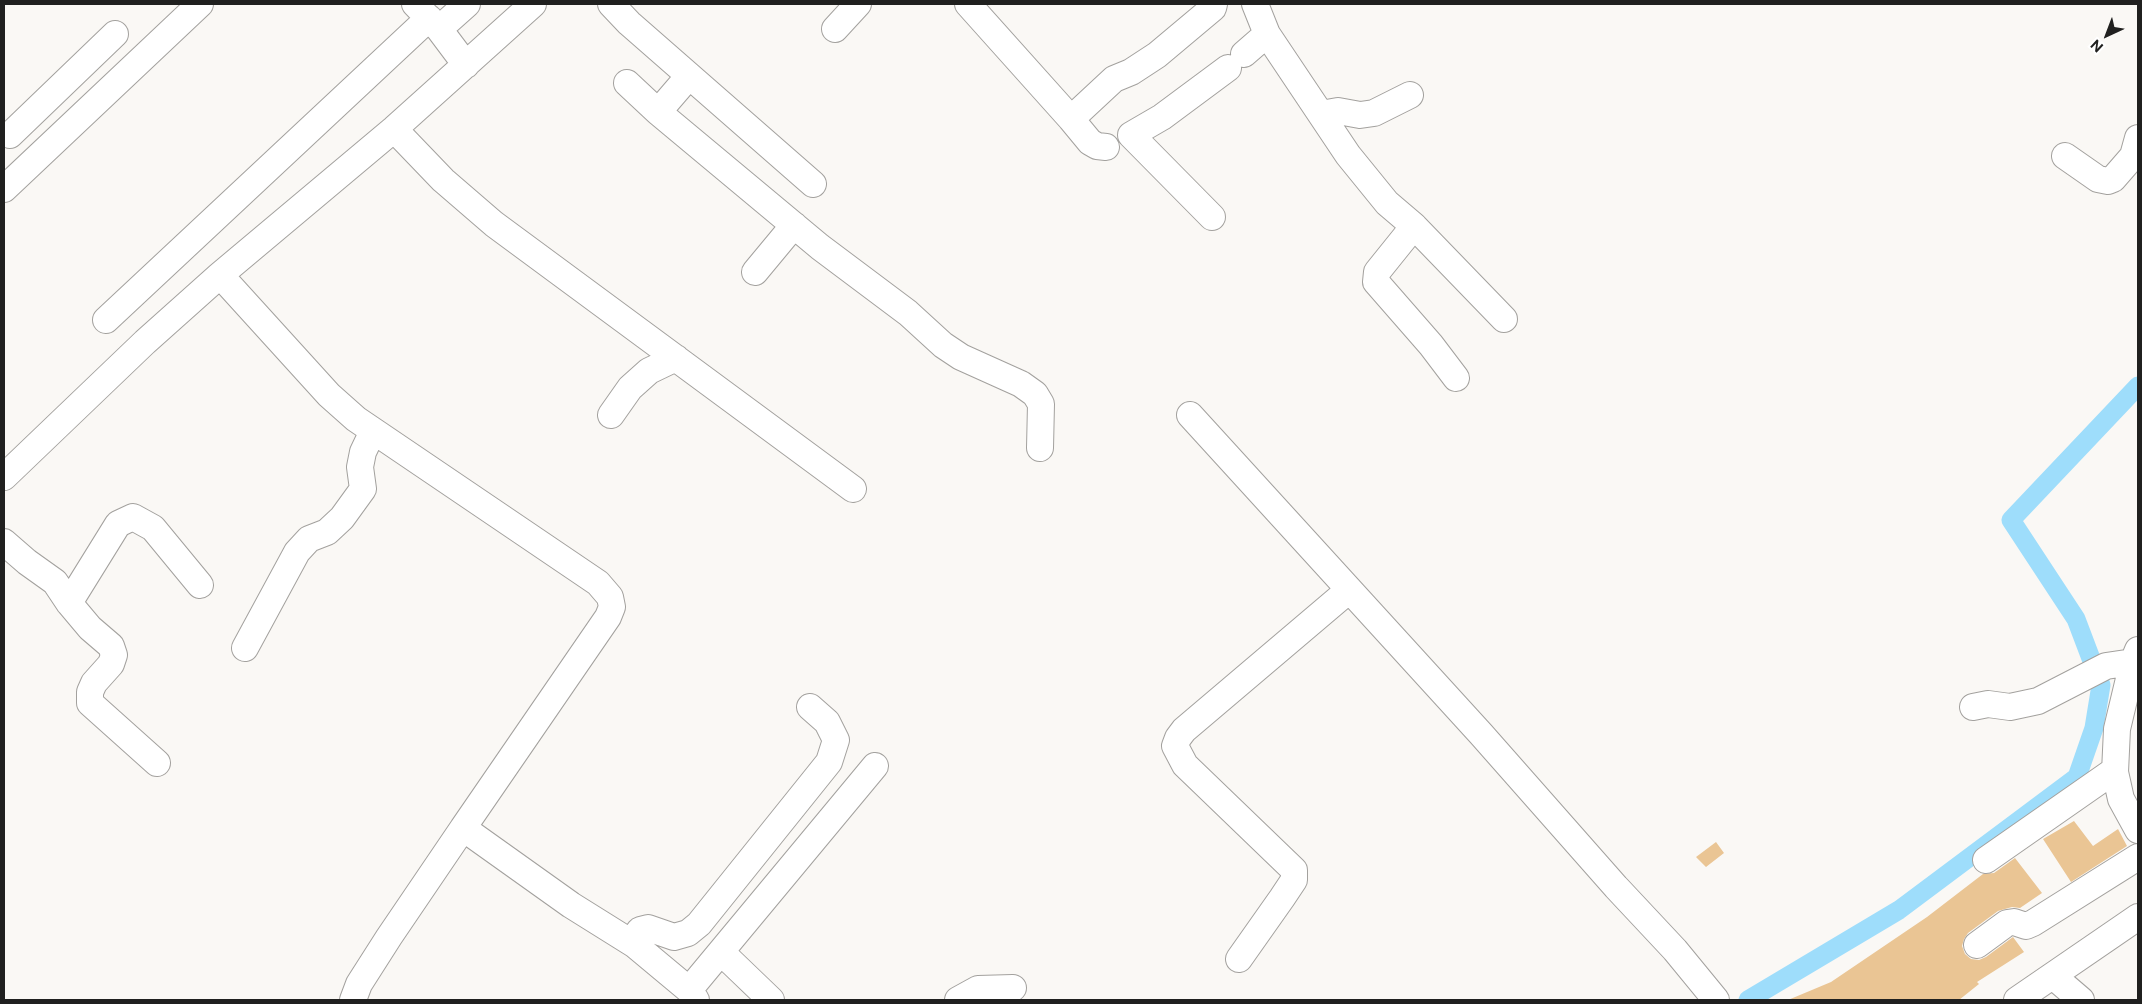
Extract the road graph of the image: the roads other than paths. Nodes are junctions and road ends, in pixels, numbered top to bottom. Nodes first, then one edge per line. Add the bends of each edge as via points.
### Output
1 (200, 4) edge
2 (467, 4) edge
3 (533, 4) edge
4 (611, 4) edge
5 (858, 4) edge
6 (968, 4) edge
7 (1214, 4) edge
8 (1254, 4) edge
9 (427, 17) edge
10 (834, 29) dead end
11 (115, 34) dead end
12 (1267, 34) junction
13 (90, 58) junction
14 (466, 65) junction
15 (689, 76) junction
16 (626, 83) dead end
17 (115, 86) junction
18 (1410, 95) dead end
19 (35, 111) junction
20 (658, 112) junction
21 (1321, 114) junction
22 (1071, 119) junction
23 (394, 129) junction
24 (10, 135) dead end
25 (60, 138) junction
26 (1106, 147) dead end
27 (2130, 155) edge
28 (2065, 156) dead end
29 (813, 184) dead end
30 (4, 189) edge
31 (1212, 217) dead end
32 (794, 225) junction
33 (1414, 226) junction
34 (755, 272) dead end
35 (220, 275) junction
36 (1504, 319) dead end
37 (106, 320) dead end
38 (676, 358) junction
39 (1456, 378) dead end
40 (611, 415) dead end
41 (1190, 415) dead end
42 (373, 431) junction
43 (1040, 448) dead end
44 (4, 477) edge
45 (853, 489) dead end
46 (4, 542) edge
47 (200, 585) dead end
48 (1349, 590) junction
49 (68, 602) junction
50 (245, 648) dead end
51 (2136, 656) edge
52 (810, 707) dead end
53 (1973, 707) dead end
54 (157, 763) dead end
55 (875, 766) dead end
56 (2115, 770) junction
57 (463, 828) junction
58 (2138, 830) edge
59 (2138, 857) edge
60 (1986, 860) dead end
61 (2138, 917) edge
62 (635, 945) junction
63 (1977, 945) dead end
64 (720, 952) junction
65 (1240, 959) dead end
66 (2053, 976) junction
67 (1013, 988) dead end
68 (693, 995) edge
69 (1710, 998) edge
70 (2074, 998) edge
71 (354, 1000) edge
72 (771, 1000) edge
73 (958, 1000) edge
74 (2017, 1000) edge

1 - 17 street
2 - 9 street
3 - 14 street
4 - 15 street
5 - 10 street
6 - 22 street
7 - 22 street via 1157,55 1114,79
8 - 12 street
9 - 14 street
9 - 37 street
11 - 13 street
12 - 21 street
12 - 31 street via 1162,117 1131,135
13 - 17 street
13 - 19 street
14 - 23 street
15 - 20 street
15 - 29 street
16 - 20 street
17 - 25 street
18 - 21 street via 1374,113 1360,115 1338,111
19 - 24 street
19 - 25 street
20 - 32 street
21 - 33 street via 1387,203
22 - 26 street via 1090,142
23 - 35 street
23 - 38 street via 443,180 494,224
25 - 30 street
27 - 28 street via 2113,179 2108,181 2098,179
32 - 34 street
32 - 43 street via 961,358 1021,384 1035,394 1041,404
33 - 36 street
33 - 39 street via 1377,272 1375,279
35 - 42 street via 329,395
35 - 44 street
38 - 40 street via 649,371 630,388
38 - 45 street
41 - 48 street
42 - 50 street via 360,467 362,489 342,518 327,532 309,539 297,552
42 - 57 street via 598,583 610,597 612,607 608,617
46 - 49 street via 55,582
47 - 49 street via 152,528 133,517 118,524
48 - 65 street via 1184,730 1175,746 1185,765 1294,870 1294,880
48 - 69 street via 1675,950
49 - 54 street via 111,646 114,655 94,683 90,703
51 - 53 street via 2097,670 2038,700 2010,707 1988,704
51 - 56 street via 2117,729
52 - 62 street via 827,722 836,740 829,762 698,924 688,933 674,937 648,928 640,930
55 - 64 street
56 - 58 street via 2121,799
56 - 60 street
57 - 62 street
57 - 71 street via 388,937 359,984
59 - 63 street via 2033,923 2026,926 2007,923
61 - 66 street
62 - 68 street
64 - 68 street
64 - 72 street
66 - 70 street
66 - 74 street
67 - 73 street via 978,989

